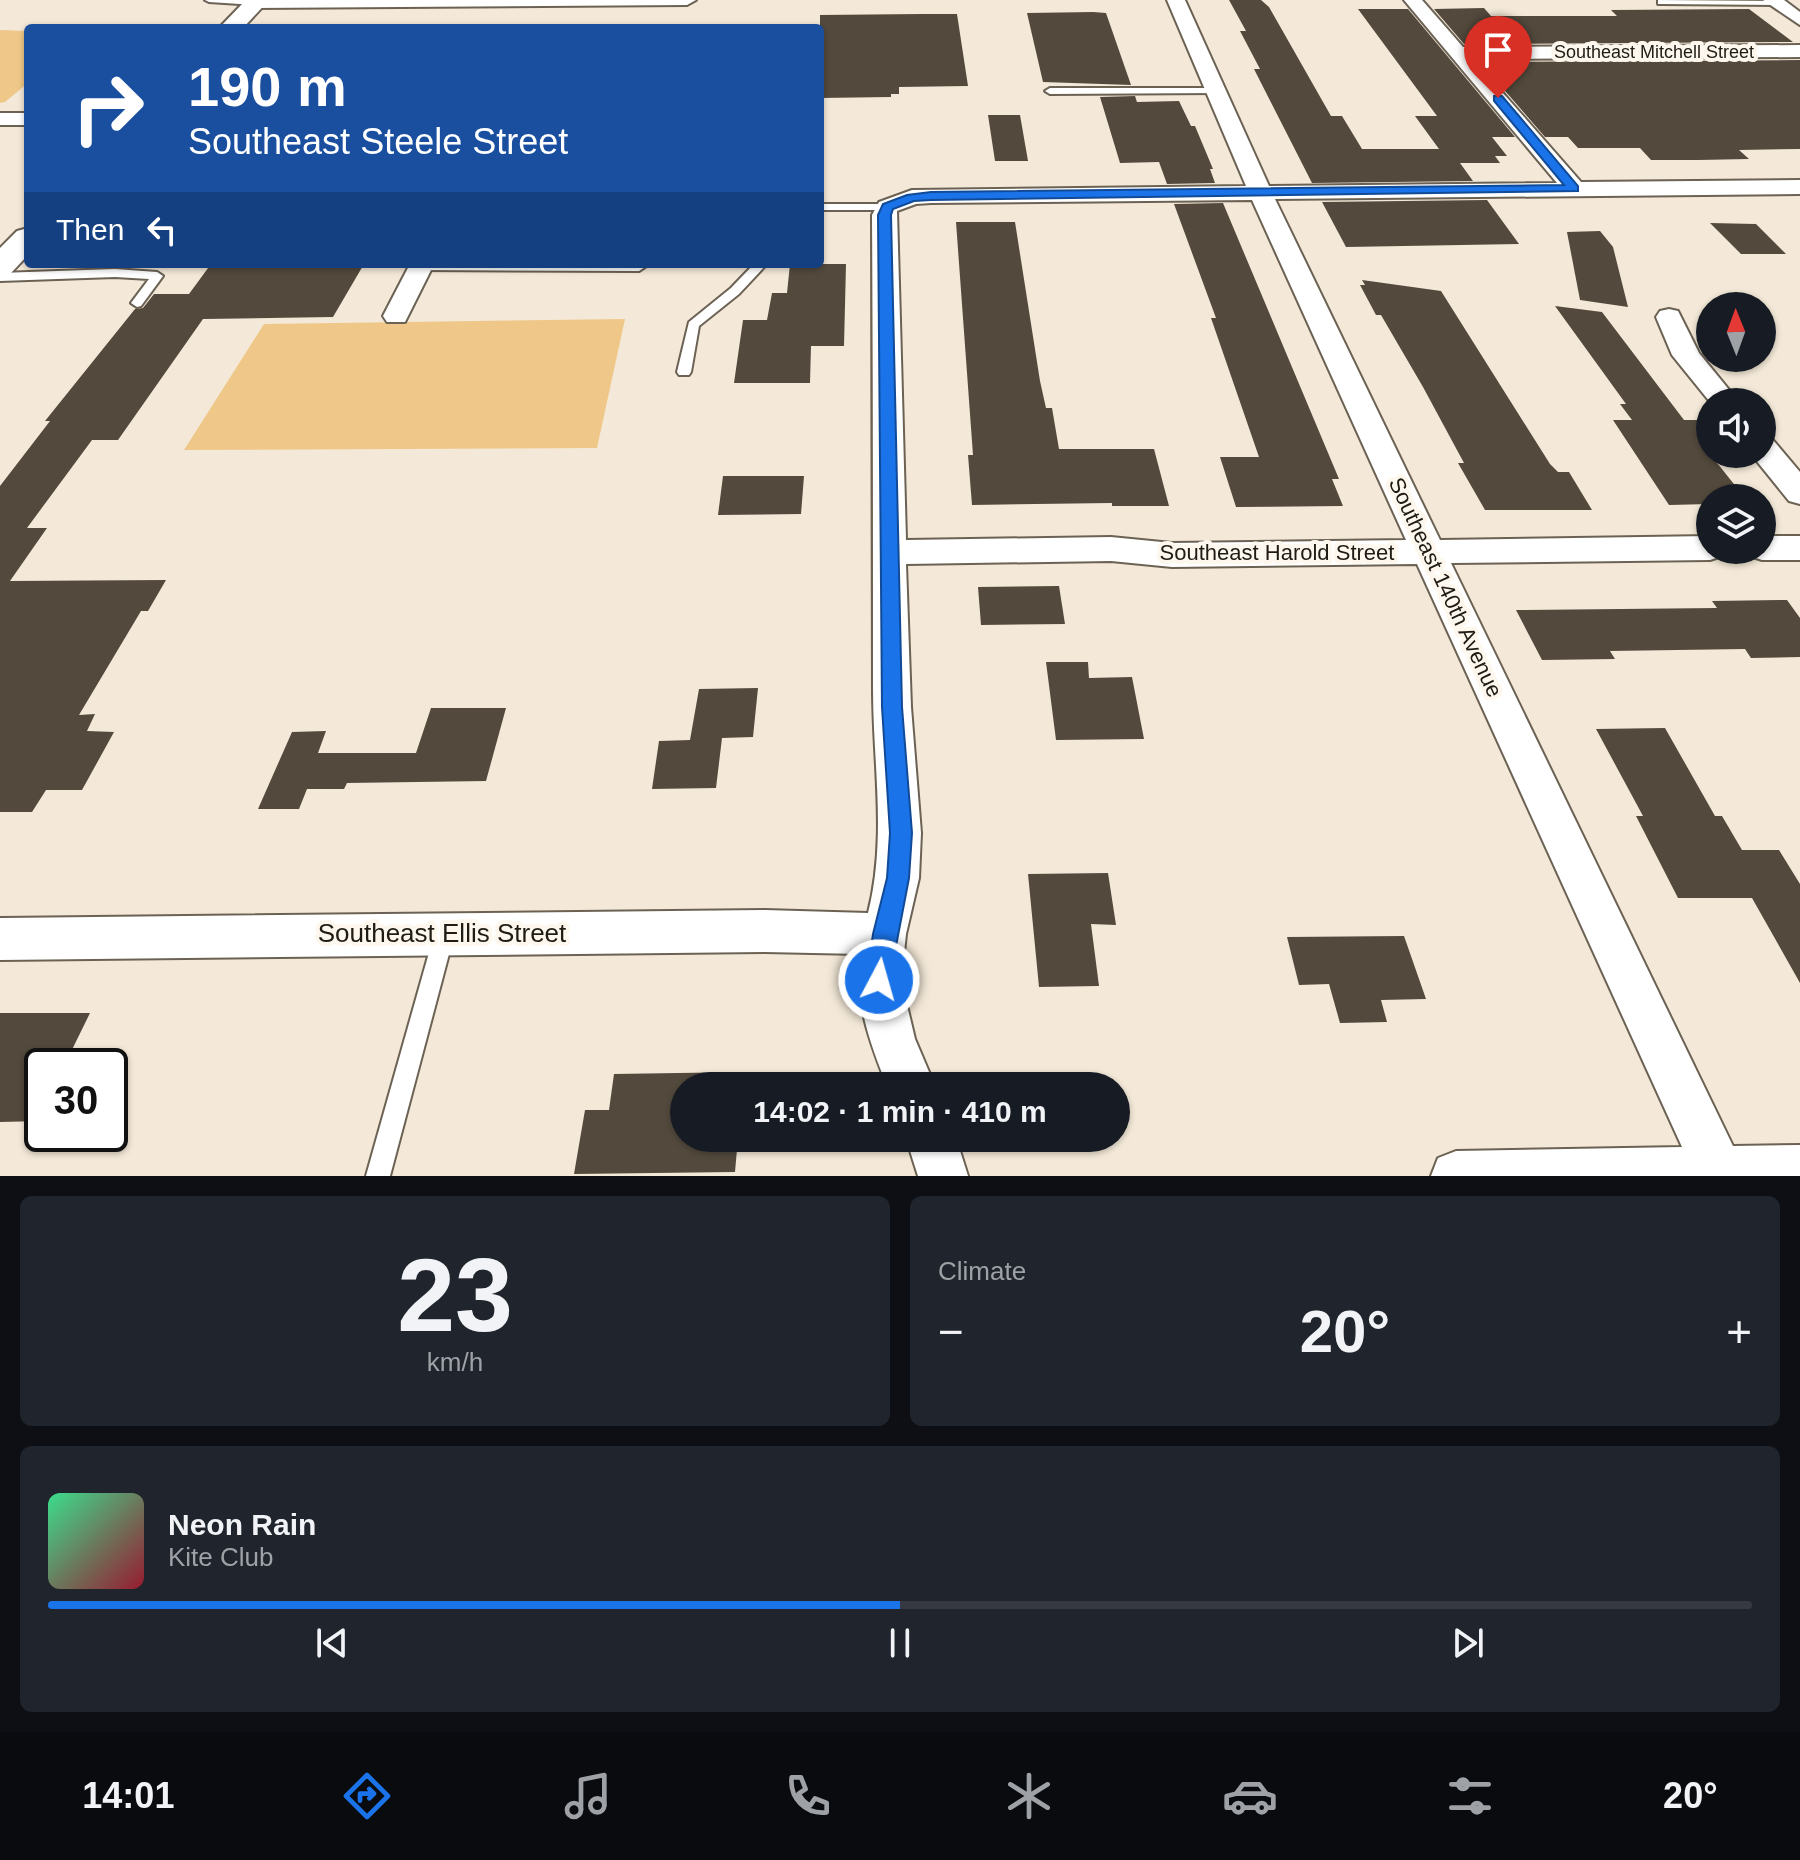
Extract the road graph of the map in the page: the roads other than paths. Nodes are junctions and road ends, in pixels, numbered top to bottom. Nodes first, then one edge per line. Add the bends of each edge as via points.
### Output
1 (209, 0) edge
2 (687, 0) edge
3 (1176, 0) edge
4 (1413, 0) edge
5 (1774, 1) edge
6 (256, 2) edge
7 (1661, 2) edge
8 (1800, 20) edge
9 (234, 24) edge
10 (1800, 51) edge
11 (1460, 53) junction
12 (1050, 91) dead end
13 (1216, 91) junction
14 (0, 119) edge
15 (24, 119) edge
16 (1800, 187) edge
17 (1574, 189) junction
18 (1260, 192) junction
19 (892, 204) junction
20 (824, 207) edge
21 (24, 241) edge
22 (0, 266) edge
23 (420, 268) edge
24 (757, 268) edge
25 (0, 277) edge
26 (137, 303) dead end
27 (396, 316) dead end
28 (1669, 317) dead end
29 (684, 372) dead end
30 (1713, 388) edge
31 (1776, 464) edge
32 (1800, 493) edge
33 (1696, 548) edge
34 (1776, 548) edge
35 (1800, 548) edge
36 (1429, 551) junction
37 (891, 552) junction
38 (445, 933) junction
39 (884, 934) junction
40 (0, 939) edge
41 (906, 1072) edge
42 (935, 1152) edge
43 (1800, 1170) edge
44 (1719, 1172) junction
45 (378, 1176) edge
46 (943, 1176) edge
47 (1456, 1176) edge

1 - 6 lane
2 - 6 street
3 - 13 street, Southeast 140th Avenue
4 - 11 street
5 - 7 lane
5 - 8 street
6 - 9 street
10 - 11 street, Southeast Mitchell Street
11 - 17 street
12 - 13 lane
13 - 18 street, Southeast 140th Avenue
14 - 15 street
16 - 17 street
17 - 18 street
18 - 19 street via 931,196
18 - 36 street, Southeast 140th Avenue
19 - 20 lane
19 - 37 street via 884,215
21 - 22 street
23 - 27 street
24 - 29 lane via 693,325
25 - 26 lane via 157,276
28 - 30 street via 1686,355
31 - 32 street
33 - 36 street, Southeast Harold Street
34 - 35 street
36 - 37 street, Southeast Harold Street
36 - 44 street, Southeast 140th Avenue
37 - 39 street via 892,707 901,833 898,878
38 - 39 street, Southeast Ellis Street
38 - 40 street, Southeast Ellis Street
38 - 45 lane
39 - 41 street via 879,980 883,1007
42 - 46 street
43 - 44 street
44 - 47 street

